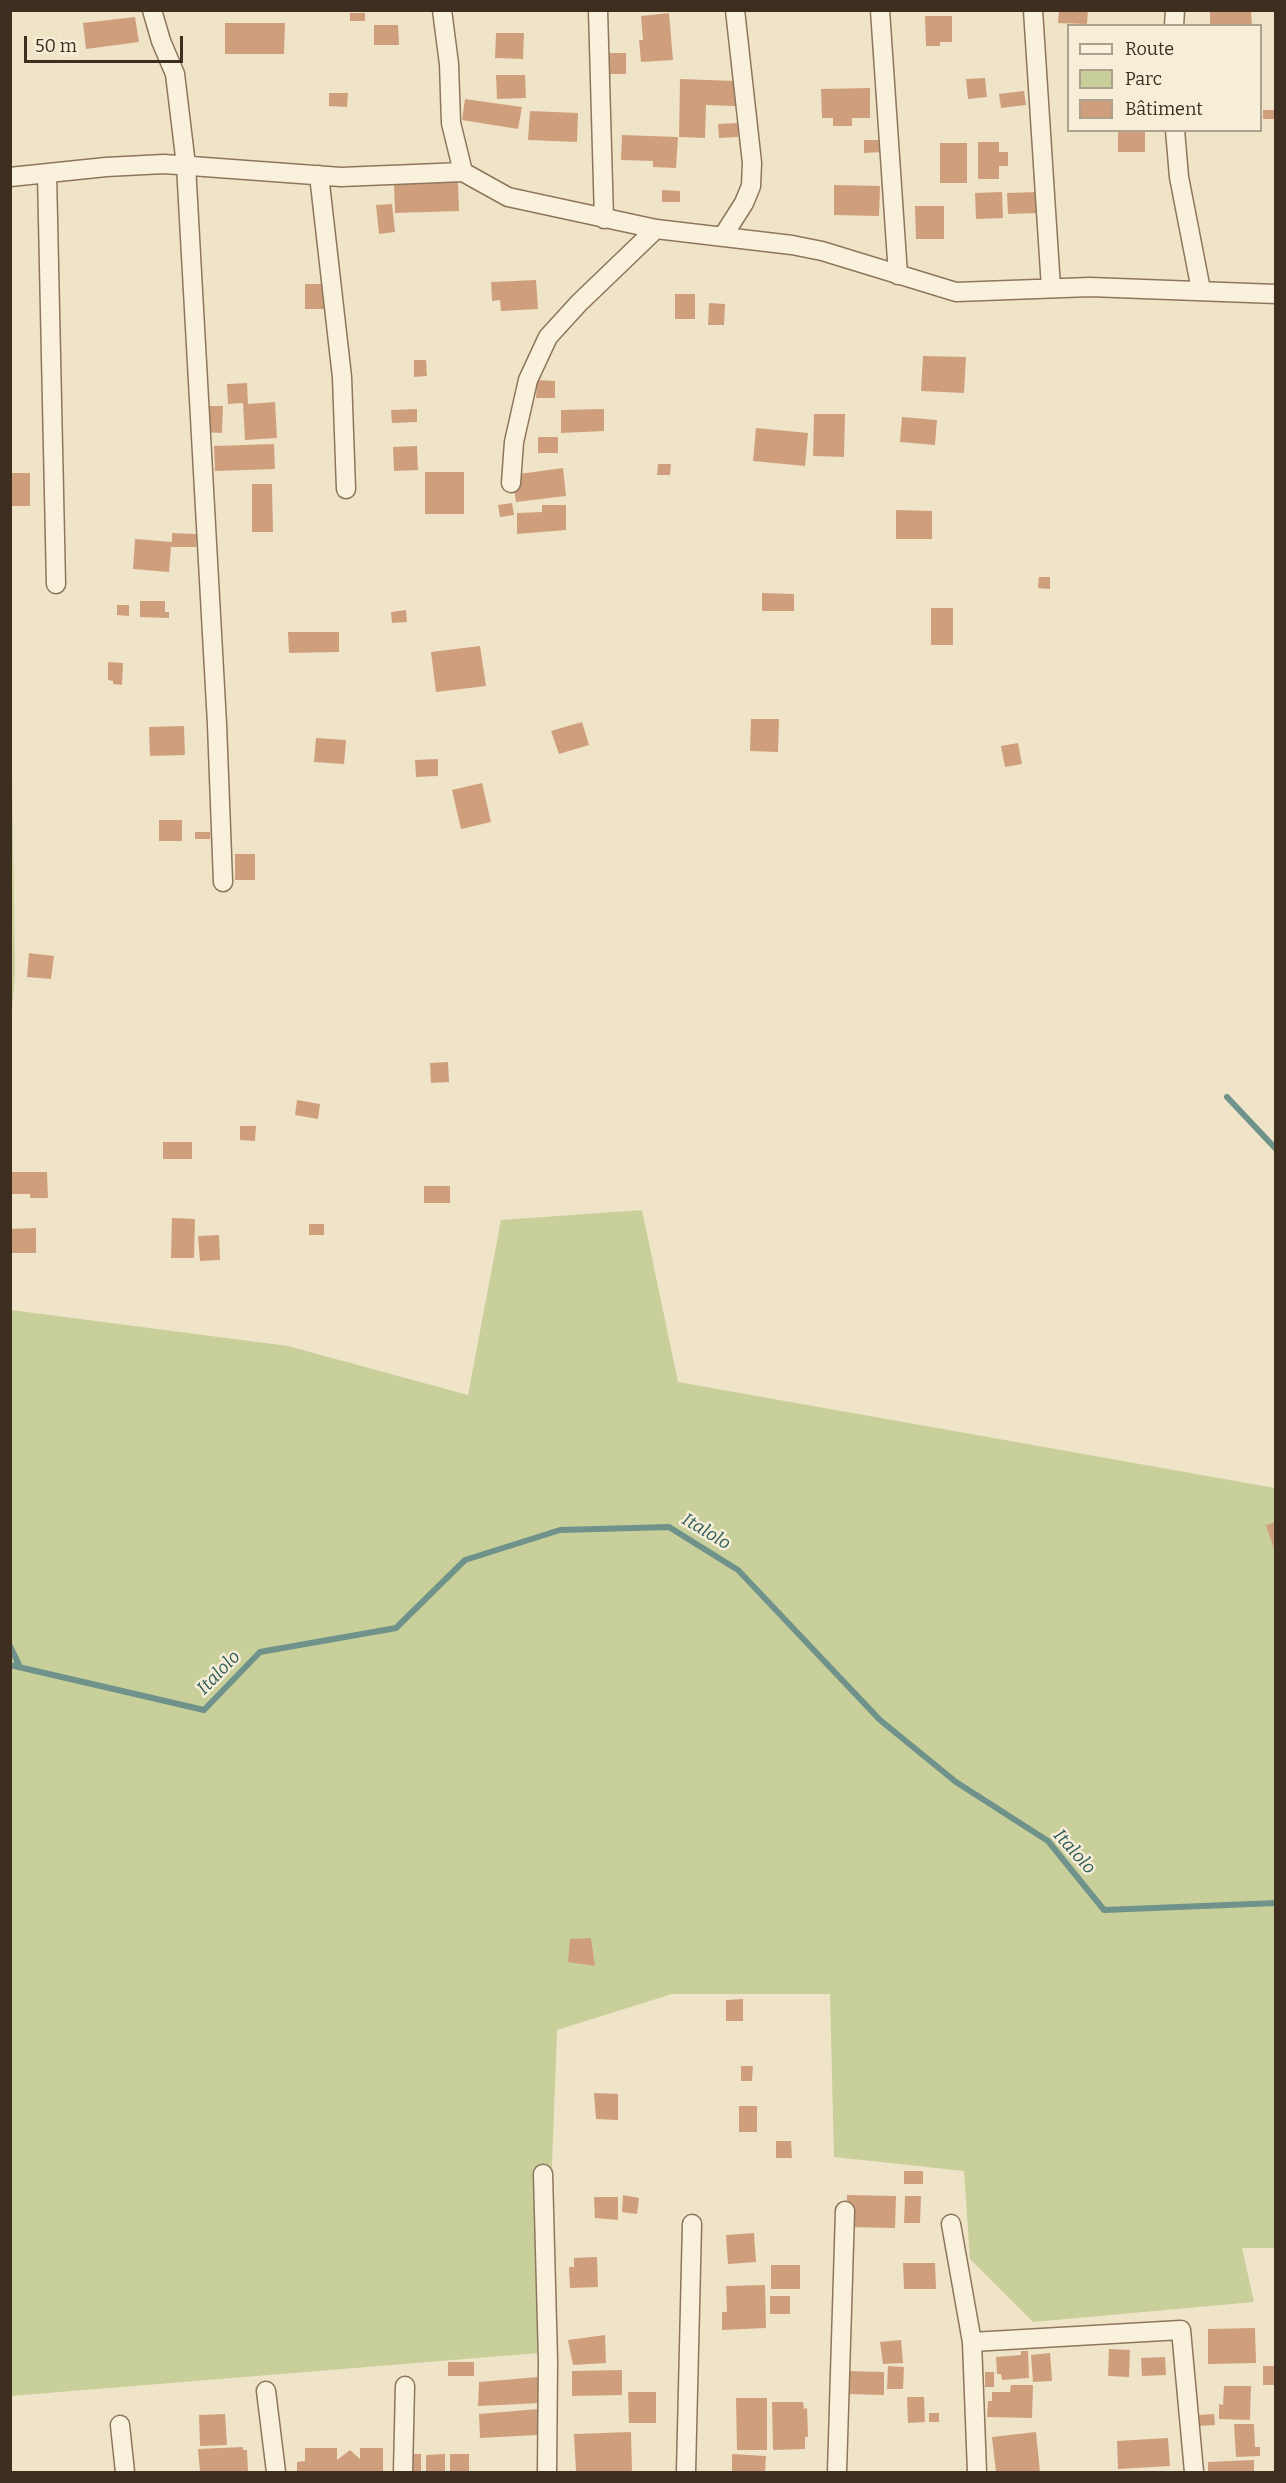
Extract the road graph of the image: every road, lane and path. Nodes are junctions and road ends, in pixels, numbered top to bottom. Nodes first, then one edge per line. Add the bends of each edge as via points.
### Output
1 (152, 10) edge
2 (442, 10) edge
3 (598, 10) edge
4 (735, 10) edge
5 (880, 10) edge
6 (1033, 10) edge
7 (1175, 132) edge
8 (186, 165) junction
9 (463, 172) junction
10 (46, 174) junction
11 (319, 175) junction
12 (10, 177) edge
13 (604, 219) junction
14 (656, 229) junction
15 (723, 236) junction
16 (898, 275) junction
17 (1051, 288) junction
18 (1201, 290) junction
19 (1275, 294) edge
20 (511, 483) dead end
21 (346, 489) dead end
22 (56, 584) dead end
23 (223, 882) dead end
24 (543, 2174) dead end
25 (845, 2211) dead end
26 (692, 2224) dead end
27 (951, 2224) dead end
28 (972, 2342) junction
29 (405, 2386) dead end
30 (266, 2391) dead end
31 (120, 2426) dead end
32 (125, 2472) edge
33 (276, 2472) edge
34 (403, 2472) edge
35 (547, 2472) edge
36 (686, 2472) edge
37 (837, 2472) edge
38 (977, 2472) edge
39 (1194, 2472) edge

1 - 8 street via 175,74
2 - 9 street via 451,123
3 - 13 street
4 - 15 street via 752,163 751,186
5 - 16 street
6 - 17 street
7 - 18 street via 1179,177
8 - 10 street via 106,167
8 - 11 street
8 - 23 street
9 - 11 street
9 - 13 street via 508,197
10 - 12 street
10 - 22 street
11 - 21 street via 342,377
13 - 14 street
14 - 15 street
14 - 20 street via 548,337 528,380 514,442
15 - 16 street via 822,251
16 - 17 street via 956,292
17 - 18 street
18 - 19 street
24 - 35 street
25 - 37 street
26 - 36 street
27 - 28 street
28 - 38 street
28 - 39 street via 1181,2330
29 - 34 street
30 - 33 street
31 - 32 street

